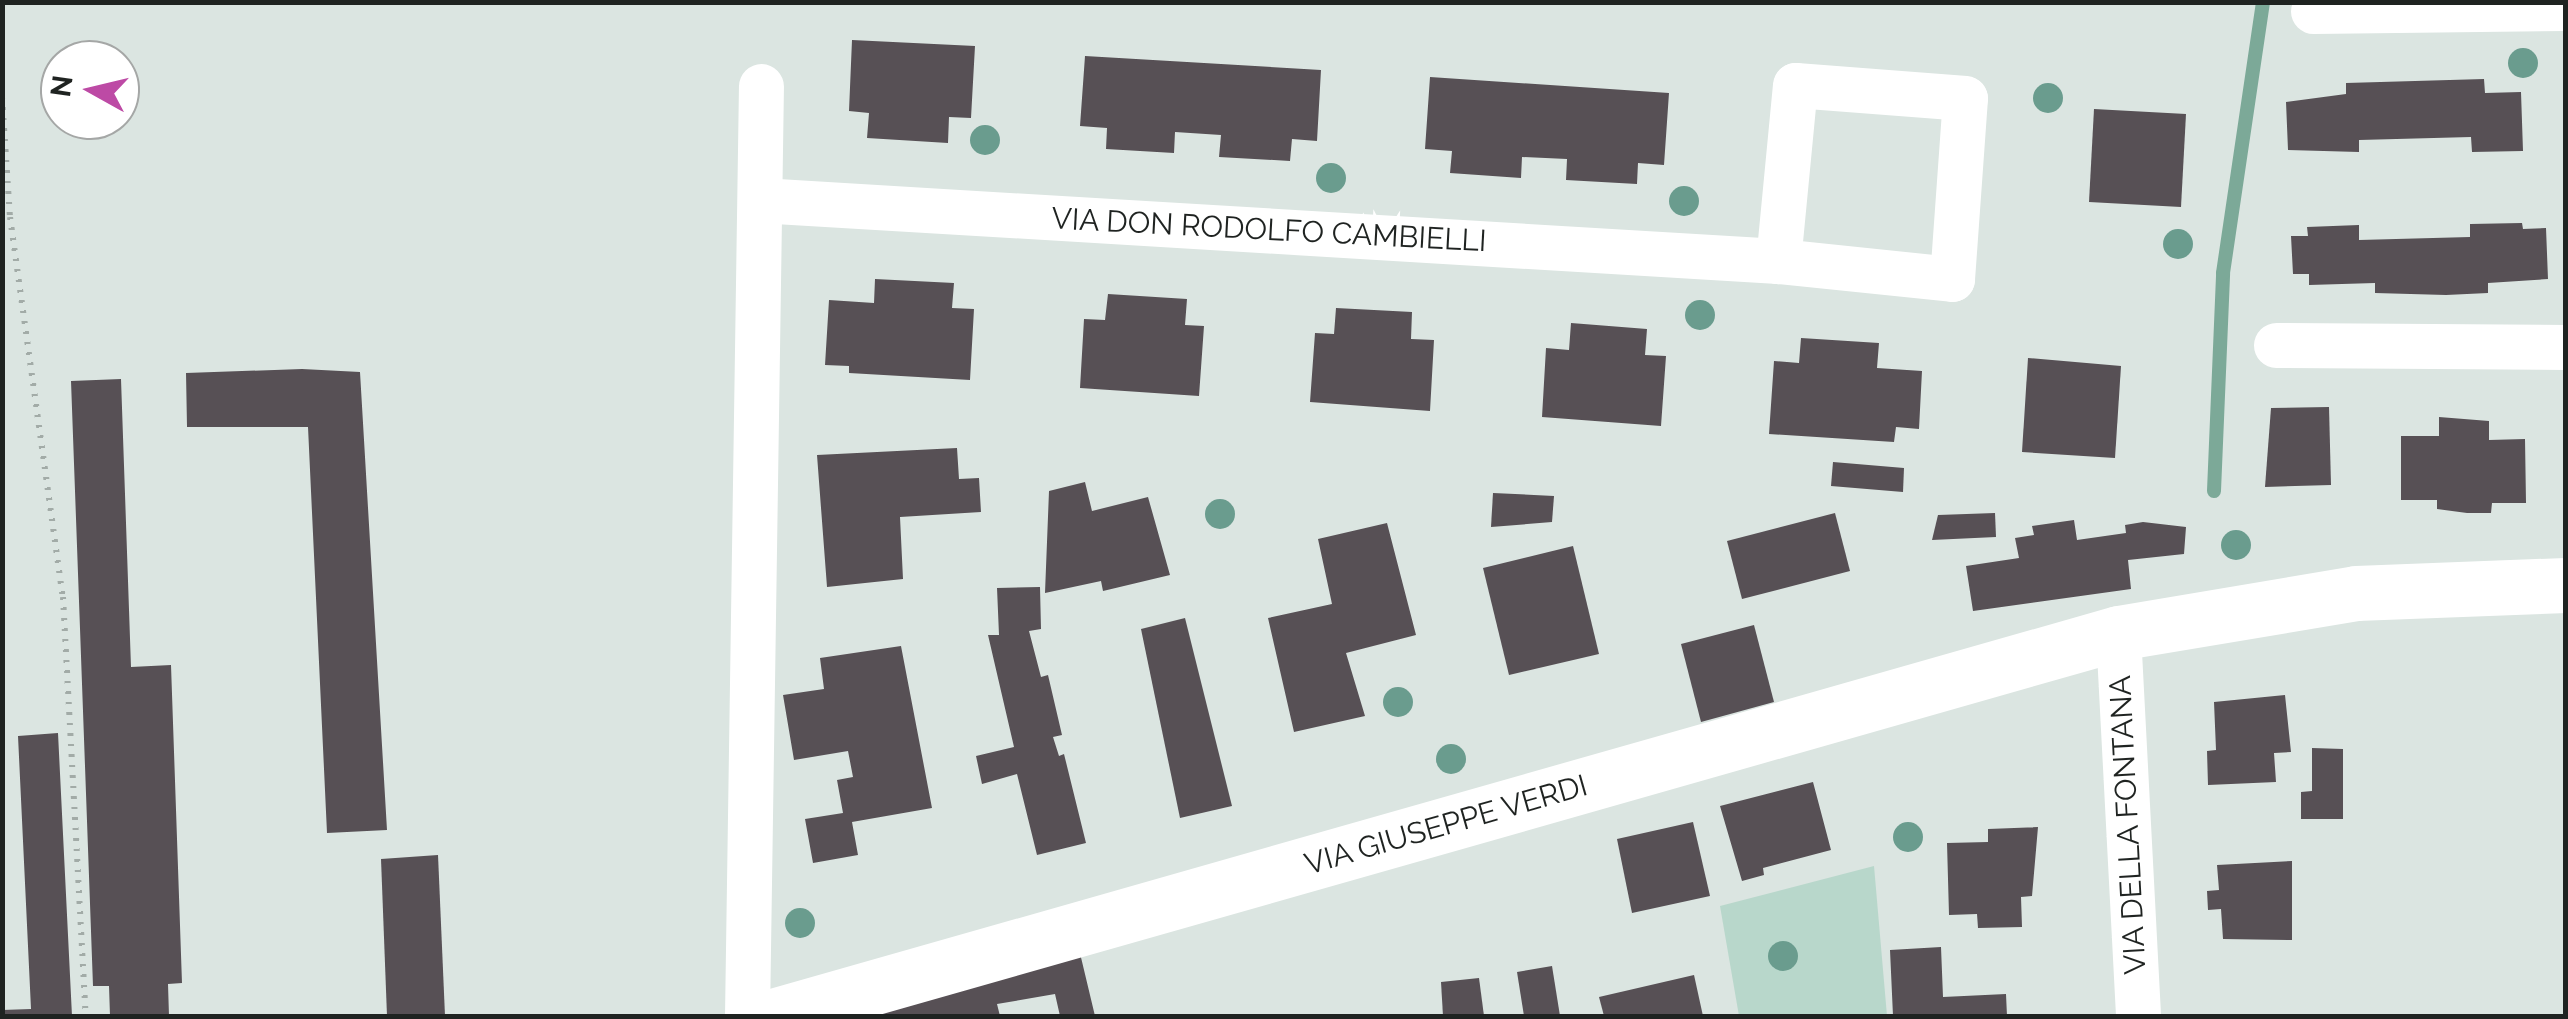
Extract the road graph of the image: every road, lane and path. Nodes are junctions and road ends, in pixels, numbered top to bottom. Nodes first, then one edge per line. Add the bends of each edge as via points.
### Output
1 (2566, 8) edge
2 (2313, 11) dead end
3 (761, 86) dead end
4 (2, 97) edge
5 (760, 200) junction
6 (1778, 261) junction
7 (2276, 345) dead end
8 (2566, 347) edge
9 (2566, 585) edge
10 (2118, 633) junction
11 (86, 1016) edge
12 (747, 1016) edge
13 (773, 1016) edge
14 (2138, 1016) edge

1 - 2 street
3 - 5 street
4 - 11 path via 14,253 62,596
5 - 6 street, VIA DON RODOLFO CAMBIELLI
5 - 12 street
6 - 6 street, VIA DON RODOLFO CAMBIELLI via 1795,85 1965,98 1952,279
7 - 8 street
9 - 10 street, VIA GIUSEPPE VERDI via 2356,593
10 - 13 street, VIA GIUSEPPE VERDI
10 - 14 street, VIA DELLA FONTANA

